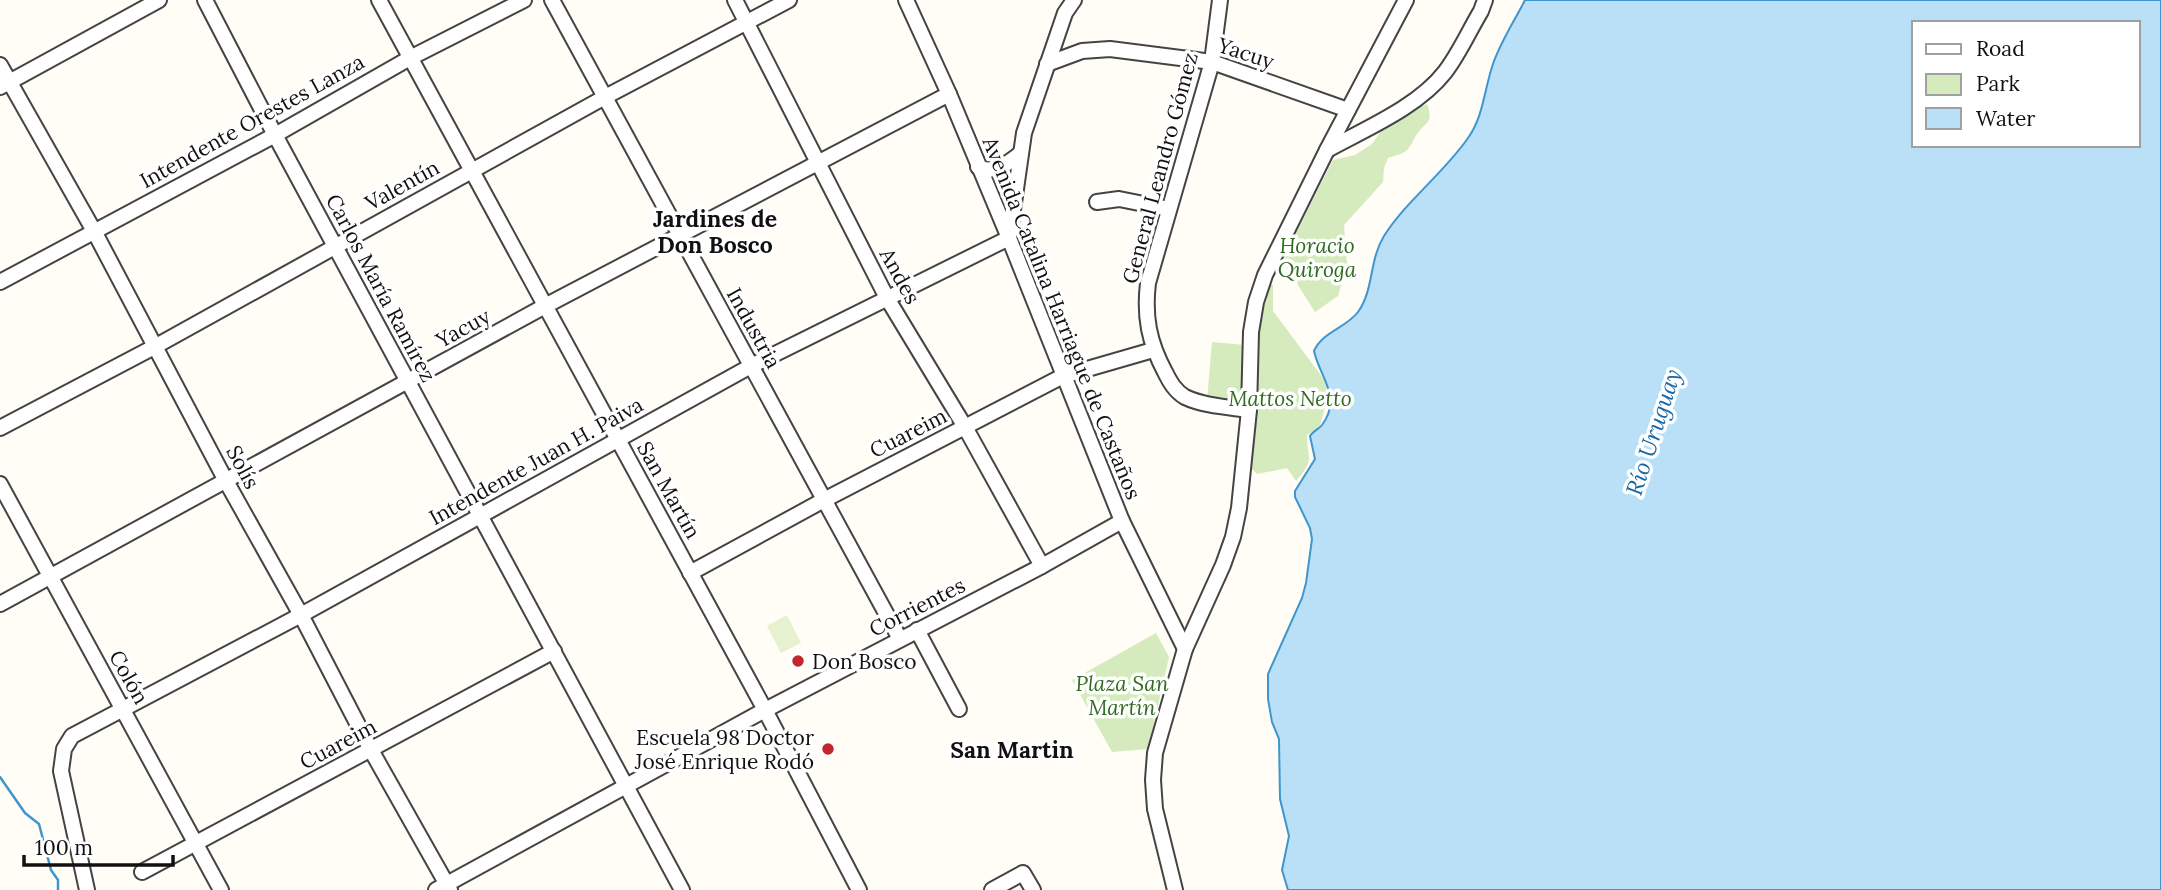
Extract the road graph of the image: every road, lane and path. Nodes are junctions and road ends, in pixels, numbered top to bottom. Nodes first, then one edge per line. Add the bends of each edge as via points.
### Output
1 (159, 0) edge
2 (205, 0) edge
3 (379, 0) edge
4 (524, 0) edge
5 (552, 0) edge
6 (735, 0) edge
7 (789, 0) edge
8 (906, 0) edge
9 (1073, 0) edge
10 (1220, 0) edge
11 (1406, 0) edge
12 (1485, 0) edge
13 (747, 22) junction
14 (410, 58) junction
15 (1212, 62) junction
16 (1047, 64) junction
17 (0, 65) edge
18 (5, 85) edge
19 (949, 94) junction
20 (605, 97) junction
21 (1348, 110) junction
22 (275, 135) junction
23 (1327, 150) junction
24 (1021, 153) junction
25 (816, 163) junction
26 (978, 167) junction
27 (471, 170) junction
28 (1097, 202) dead end
29 (1169, 209) junction
30 (94, 231) junction
31 (680, 234) junction
32 (1009, 238) junction
33 (336, 246) junction
34 (0, 282) edge
35 (887, 298) junction
36 (545, 306) junction
37 (156, 346) junction
38 (1153, 350) junction
39 (751, 366) junction
40 (1063, 376) junction
41 (408, 382) junction
42 (1249, 410) junction
43 (965, 427) junction
44 (0, 428) edge
45 (617, 439) junction
46 (226, 481) junction
47 (0, 484) edge
48 (824, 500) junction
49 (482, 515) junction
50 (1122, 521) junction
51 (1042, 566) junction
52 (690, 573) junction
53 (50, 576) junction
54 (0, 604) edge
55 (301, 615) junction
56 (917, 630) junction
57 (900, 639) junction
58 (1185, 649) junction
59 (554, 651) junction
60 (122, 708) junction
61 (959, 709) dead end
62 (765, 710) junction
63 (371, 750) junction
64 (626, 787) junction
65 (196, 843) junction
66 (142, 872) dead end
67 (444, 888) edge
68 (87, 890) edge
69 (221, 890) edge
70 (682, 890) edge
71 (859, 890) edge
72 (992, 890) edge
73 (1033, 890) edge
74 (1175, 890) edge

1 - 18 street
2 - 22 street, Carlos María Ramírez
3 - 14 street, San Martín
4 - 14 street, Intendente Orestes Lanza
5 - 20 street, Industria
6 - 13 street, Andes
7 - 13 street, Valentín
8 - 19 street, Avenida Catalina Harriague de Castaños
9 - 16 street
10 - 15 street, General Leandro Gómez
11 - 21 street
12 - 23 street via 1435,83 1420,97
13 - 20 street, Valentín
13 - 25 street, Andes
14 - 22 street, Intendente Orestes Lanza
14 - 27 street, San Martín
15 - 16 street, Yacuy via 1110,49 1082,51
15 - 21 street, Yacuy
15 - 29 street, General Leandro Gómez
16 - 24 street
17 - 18 street, Solís
18 - 30 street, Solís
19 - 25 street, Yacuy
19 - 26 street, Avenida Catalina Harriague de Castaños
20 - 27 street, Valentín
20 - 31 street, Industria
21 - 23 street
22 - 30 street, Intendente Orestes Lanza
22 - 33 street, Carlos María Ramírez
23 - 42 street via 1256,302
24 - 26 street via 995,169
24 - 32 street
25 - 31 street, Yacuy
25 - 35 street, Andes
26 - 32 street, Avenida Catalina Harriague de Castaños
27 - 33 street, Valentín
27 - 36 street, San Martín
28 - 29 street via 1119,199
29 - 38 street, General Leandro Gómez via 1145,306
30 - 34 street, Intendente Orestes Lanza
30 - 37 street, Solís
31 - 36 street, Yacuy
31 - 39 street, Industria
32 - 35 street, Intendente Juan H. Paiva
32 - 40 street, Avenida Catalina Harriague de Castaños
33 - 37 street, Valentín
33 - 41 street, Carlos María Ramírez
35 - 39 street, Intendente Juan H. Paiva
35 - 43 street, Andes
36 - 41 street, Yacuy
36 - 45 street, San Martín
37 - 44 street, Valentín
37 - 46 street, Solís
38 - 40 street, Cuareim
38 - 42 street, General Leandro Gómez via 1182,395
39 - 45 street, Intendente Juan H. Paiva
39 - 48 street, Industria
40 - 43 street, Cuareim
40 - 50 street, Avenida Catalina Harriague de Castaños
41 - 46 street, Yacuy
41 - 49 street, Carlos María Ramírez
42 - 58 street via 1233,537
43 - 48 street, Cuareim
43 - 51 street, Andes
45 - 49 street, Intendente Juan H. Paiva
45 - 52 street, San Martín
46 - 53 street, Yacuy
46 - 55 street, Solís
47 - 53 street, Colón
48 - 52 street, Cuareim
48 - 57 street, Industria
49 - 55 street, Intendente Juan H. Paiva
49 - 59 street, Carlos María Ramírez
50 - 51 street, Corrientes
50 - 58 street, Avenida Catalina Harriague de Castaños
51 - 56 street, Corrientes
52 - 62 street, San Martín
53 - 54 street, Yacuy
53 - 60 street, Colón
55 - 60 street, Intendente Juan H. Paiva
55 - 63 street, Solís
56 - 57 street, Corrientes
56 - 61 street
57 - 62 street, Corrientes
58 - 74 street via 1161,728 1153,780 1155,809
59 - 63 street, Cuareim
59 - 64 street, Carlos María Ramírez
60 - 65 street, Colón
60 - 68 street, Intendente Juan H. Paiva via 72,736 64,750 61,771
62 - 64 street, Corrientes
62 - 71 street, San Martín
63 - 65 street, Cuareim
63 - 67 street, Solís
64 - 67 street, Corrientes
64 - 70 street, Carlos María Ramírez
65 - 66 street, Cuareim
65 - 69 street, Colón
72 - 73 street via 1023,873

